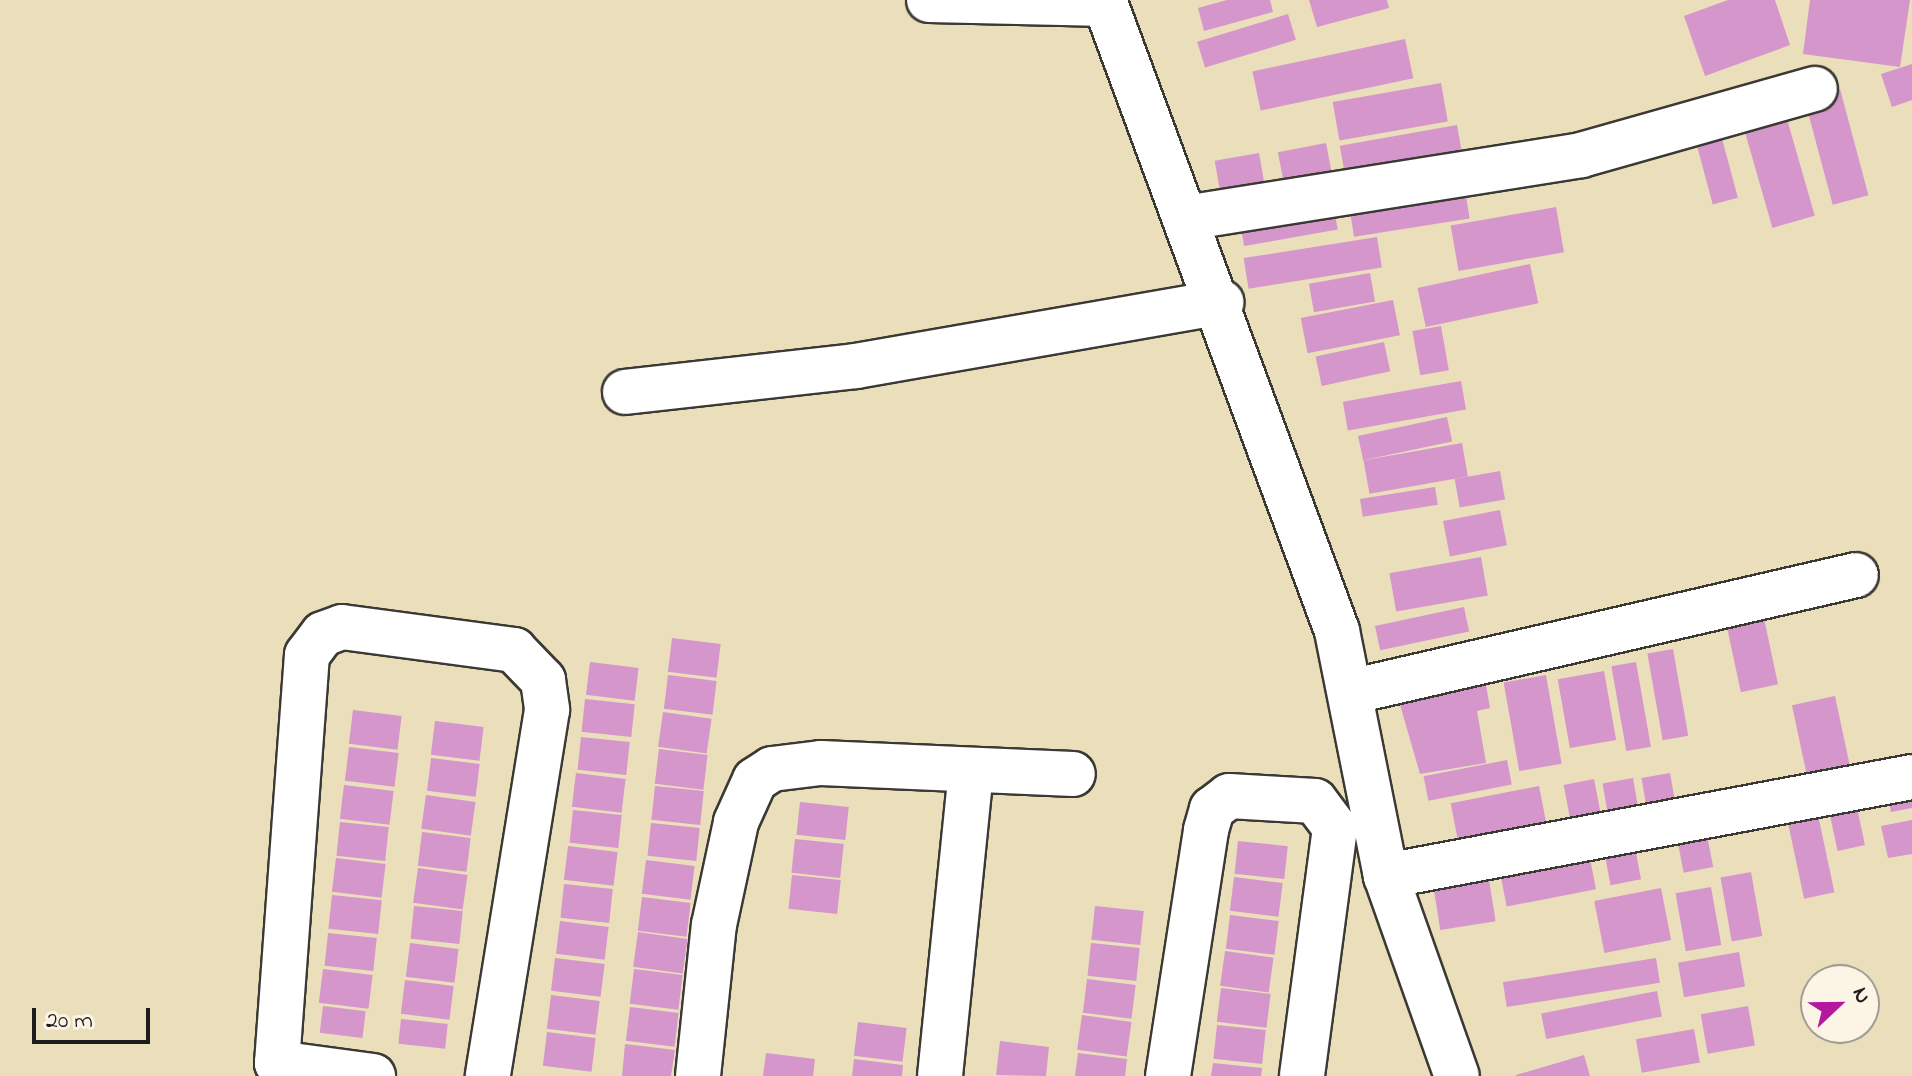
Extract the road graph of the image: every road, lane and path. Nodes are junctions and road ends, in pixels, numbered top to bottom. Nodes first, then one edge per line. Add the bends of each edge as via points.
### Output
1 (929, 0) edge
2 (1105, 2) edge
3 (1815, 89) dead end
4 (1185, 218) junction
5 (1221, 302) junction
6 (625, 392) dead end
7 (1856, 575) dead end
8 (1354, 691) junction
9 (971, 773) junction
10 (1073, 774) dead end
11 (1912, 777) edge
12 (1386, 876) junction
13 (280, 1070) edge
14 (373, 1076) edge
15 (488, 1076) edge
16 (698, 1076) edge
17 (940, 1076) edge
18 (1168, 1076) edge
19 (1302, 1076) edge
20 (1457, 1076) edge

1 - 2 street
2 - 4 street
3 - 4 street via 1581,155
4 - 5 street
5 - 6 street via 856,366
5 - 8 street
7 - 8 street
8 - 12 street
9 - 10 street
9 - 16 street via 821,763 772,769 755,780 736,822 714,925
9 - 17 street
11 - 12 street
12 - 20 street
13 - 14 street
13 - 15 street via 307,655 323,634 342,627 514,650 543,680 547,710
18 - 19 street via 1206,830 1212,809 1229,796 1315,801 1335,828

